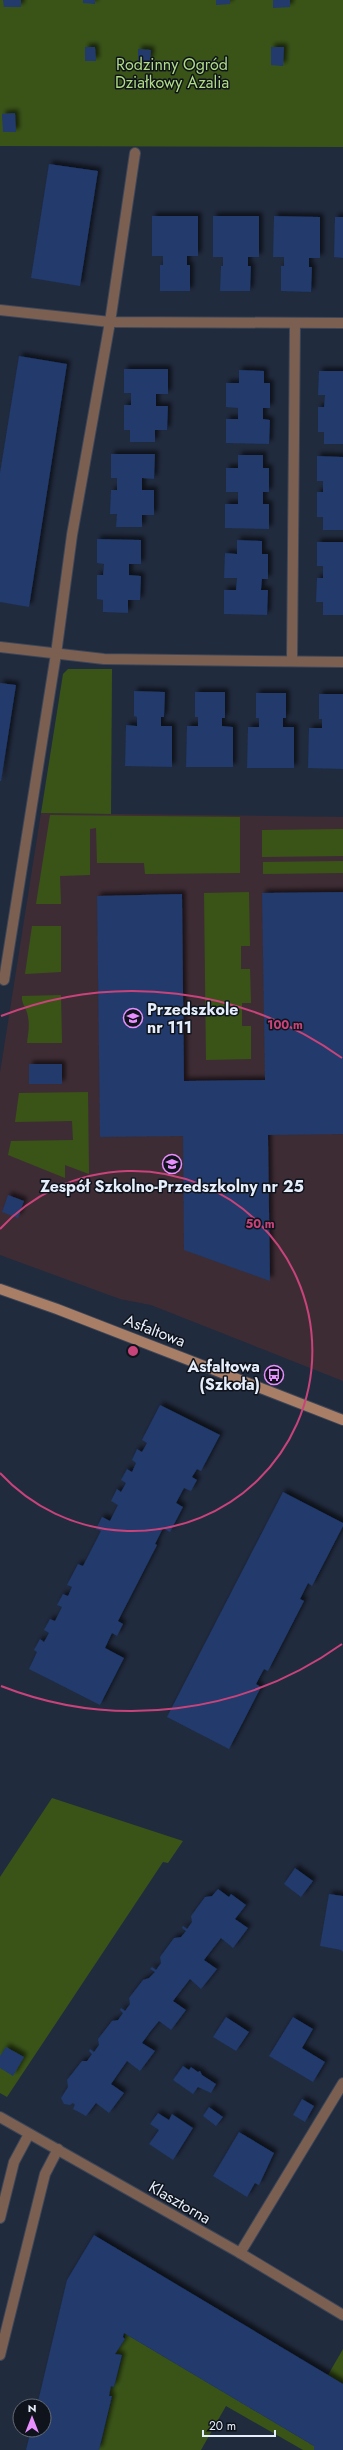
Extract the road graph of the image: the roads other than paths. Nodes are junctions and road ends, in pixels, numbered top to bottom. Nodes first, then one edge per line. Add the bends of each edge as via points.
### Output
1 (135, 153) dead end
2 (0, 310) edge
3 (110, 322) junction
4 (295, 323) junction
5 (343, 323) edge
6 (0, 647) edge
7 (56, 654) junction
8 (292, 661) junction
9 (343, 662) edge
10 (4, 980) dead end
11 (0, 1289) edge
12 (343, 1420) edge
13 (343, 2083) edge
14 (0, 2117) edge
15 (29, 2134) junction
16 (58, 2149) junction
17 (0, 2218) edge
18 (240, 2253) junction
19 (343, 2315) edge
20 (0, 2355) edge

1 - 3 street
2 - 3 street
3 - 4 street
3 - 7 street via 72,535
4 - 5 street
4 - 8 street
6 - 7 street
7 - 8 street via 104,659
7 - 10 street
8 - 9 street
11 - 12 street, Asfaltowa
13 - 18 street
14 - 15 street, Klasztorna
15 - 16 street, Klasztorna
15 - 17 street via 14,2162
16 - 18 street, Klasztorna
16 - 20 street via 45,2174
18 - 19 street, Klasztorna

